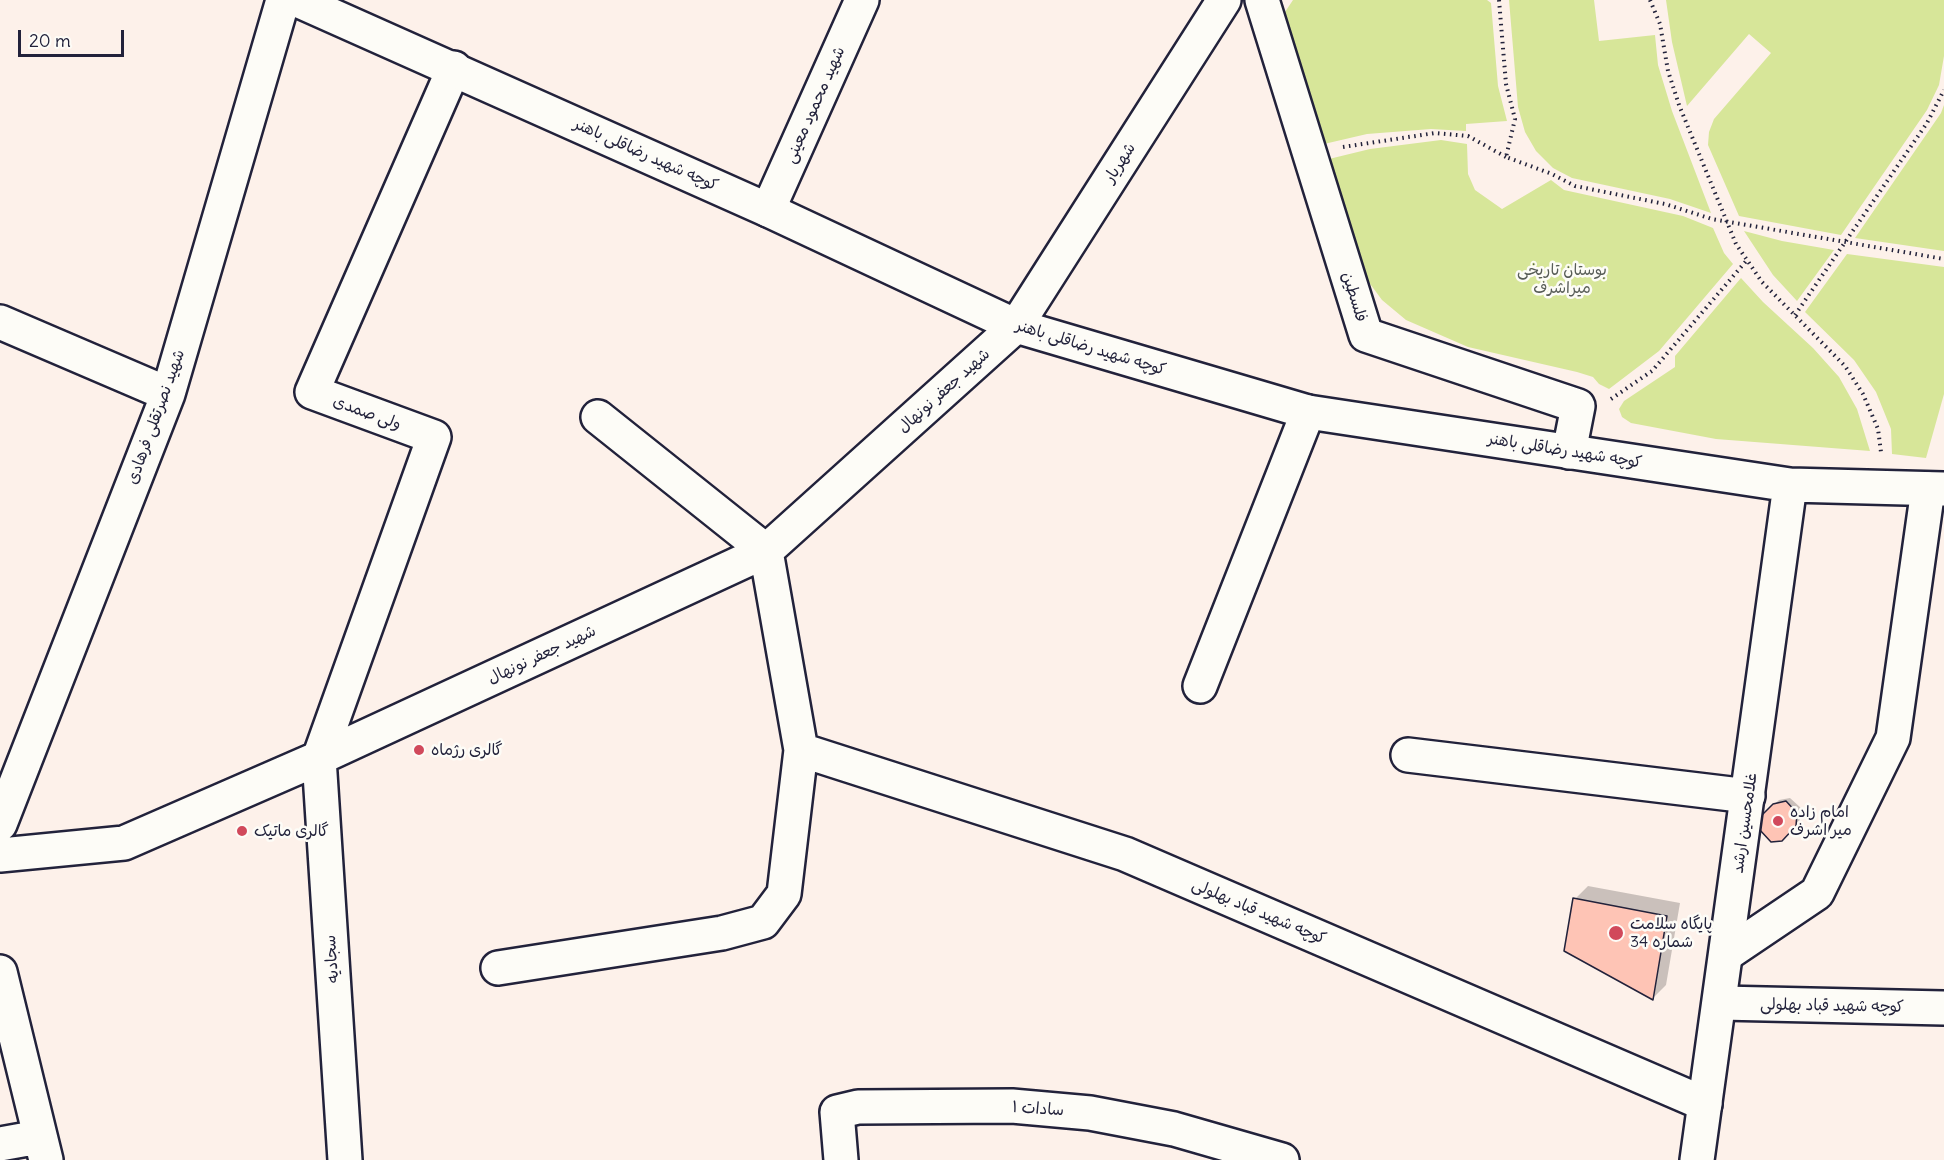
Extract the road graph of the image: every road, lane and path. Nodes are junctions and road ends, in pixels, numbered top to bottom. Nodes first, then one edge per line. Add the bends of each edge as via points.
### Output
1 (283, 0) edge
2 (297, 0) edge
3 (862, 0) edge
4 (1224, 0) edge
5 (1262, 0) edge
6 (1499, 0) edge
7 (1650, 0) edge
8 (338, 8) edge
9 (454, 69) junction
10 (1944, 90) edge
11 (1369, 141) dead end
12 (1506, 157) junction
13 (768, 210) junction
14 (1727, 221) junction
15 (1844, 244) junction
16 (1944, 259) edge
17 (1747, 260) junction
18 (1795, 315) junction
19 (1, 324) edge
20 (1016, 326) junction
21 (168, 394) junction
22 (1578, 406) junction
23 (1308, 412) junction
24 (597, 417) dead end
25 (1569, 452) junction
26 (1881, 452) dead end
27 (1790, 485) junction
28 (1936, 489) edge
29 (766, 551) junction
30 (1200, 686) dead end
31 (801, 750) junction
32 (1408, 755) dead end
33 (319, 758) junction
34 (1749, 796) junction
35 (0, 824) edge
36 (0, 855) edge
37 (1728, 953) junction
38 (498, 968) dead end
39 (0, 972) edge
40 (1721, 1003) junction
41 (1944, 1008) edge
42 (1705, 1104) junction
43 (0, 1144) edge
44 (43, 1148) edge
45 (345, 1160) edge
46 (841, 1160) edge
47 (1281, 1160) edge
48 (1697, 1160) edge

1 - 21 street, شهید نصرتقلی فرهادی
2 - 8 street, کوچه شهید رضاقلی باهنر
3 - 13 street, شهید محمود معینی
4 - 20 street, شهریار
5 - 22 street, فلسطین via 1366,335
6 - 12 path via 1506,84 1515,119
7 - 14 path via 1660,24 1679,105
8 - 9 street, کوچه شهید رضاقلی باهنر
9 - 13 street, کوچه شهید رضاقلی باهنر
9 - 33 street, ولی صمدی via 312,392 434,437
10 - 15 path via 1927,123
11 - 12 path via 1434,134 1468,136
12 - 14 path via 1575,186
13 - 20 street, کوچه شهید رضاقلی باهنر
14 - 15 path
14 - 17 path
15 - 16 path
15 - 18 path
17 - 18 path via 1762,282
17 - 22 path via 1652,371 1611,399
18 - 26 path via 1845,366 1863,394 1878,429
19 - 21 street
20 - 23 street, کوچه شهید رضاقلی باهنر
20 - 29 street, شهید جعفر نونهال
21 - 35 street, شهید نصرتقلی فرهادی
22 - 25 street
23 - 25 street, کوچه شهید رضاقلی باهنر
23 - 30 street
24 - 29 street
25 - 27 street, کوچه شهید رضاقلی باهنر
27 - 28 street, کوچه شهید رضاقلی باهنر
27 - 34 street, غلامحسین ارشد
28 - 37 street via 1893,738 1817,893
29 - 31 street
29 - 33 street, شهید جعفر نونهال
31 - 38 street via 784,894 763,922 722,933
31 - 42 street, کوچه شهید قباد بهلولی via 1125,854
32 - 34 street
33 - 36 street, شهید جعفر نونهال via 124,843
33 - 45 street, سجادیه
34 - 37 street, غلامحسین ارشد
37 - 40 street, غلامحسین ارشد
39 - 44 street
40 - 41 street, کوچه شهید قباد بهلولی
40 - 42 street, غلامحسین ارشد
42 - 48 street, غلامحسین ارشد
43 - 44 street
46 - 47 street, سادات ۱ via 837,1112 858,1107 1012,1106 1090,1113 1164,1127

